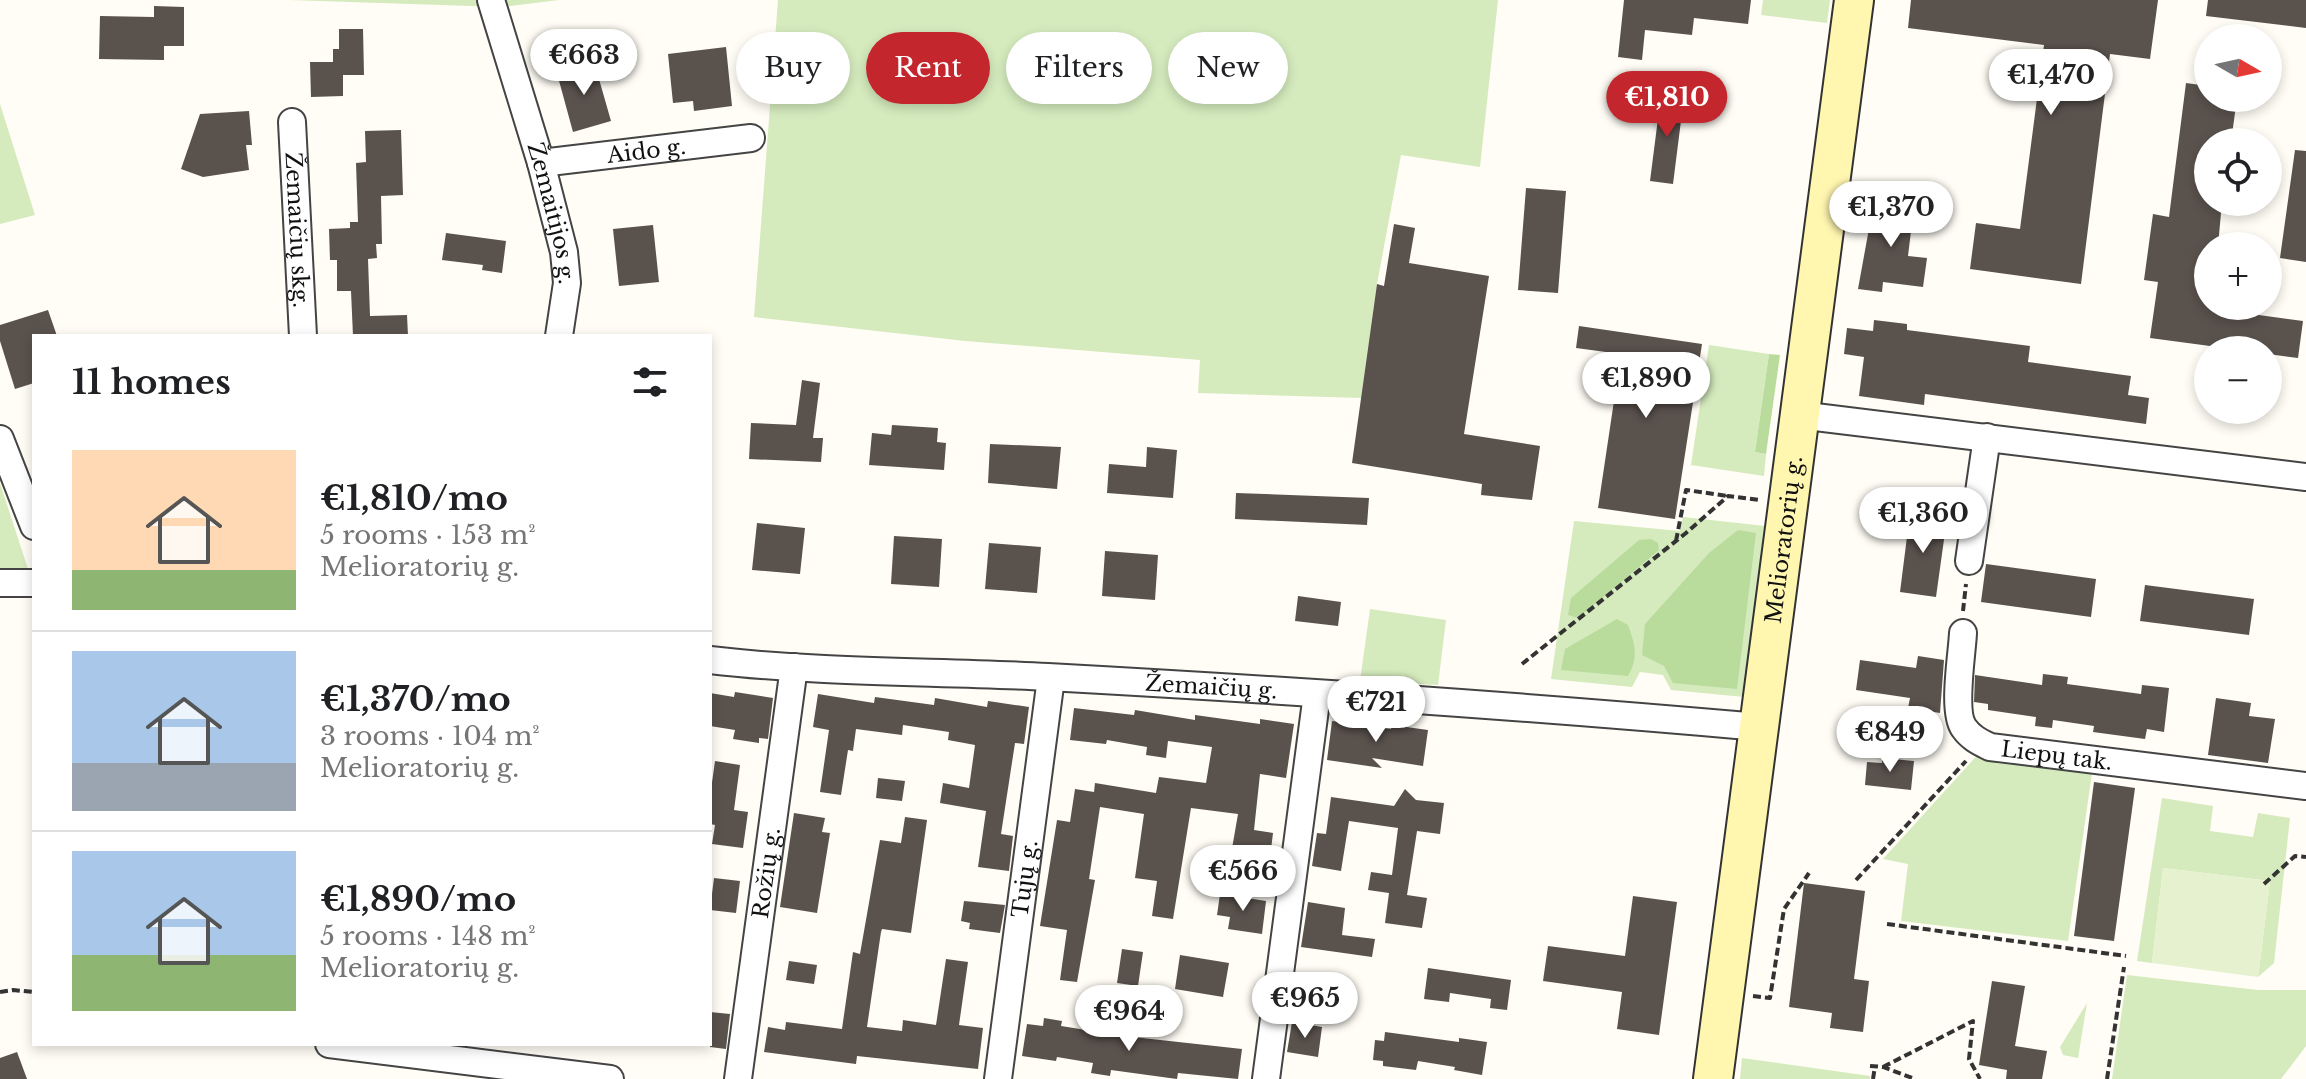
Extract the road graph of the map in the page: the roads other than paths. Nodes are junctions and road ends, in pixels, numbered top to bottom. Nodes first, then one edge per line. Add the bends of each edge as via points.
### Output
1 (491, 0) edge
2 (1854, 0) edge
3 (292, 122) dead end
4 (751, 138) dead end
5 (541, 163) junction
6 (303, 334) edge
7 (559, 334) edge
8 (1799, 415) junction
9 (1987, 437) junction
10 (0, 439) edge
11 (2306, 477) edge
12 (32, 521) edge
13 (1969, 561) road end
14 (0, 583) edge
15 (32, 583) edge
16 (1963, 633) road end
17 (712, 660) edge
18 (794, 667) junction
19 (1051, 678) junction
20 (1317, 694) junction
21 (1759, 727) junction
22 (2306, 786) edge
23 (366, 1046) edge
24 (477, 1052) edge
25 (610, 1079) edge
26 (738, 1079) edge
27 (998, 1079) edge
28 (1266, 1079) edge
29 (1713, 1079) edge

1 - 5 street, Žemaitijos g.
2 - 8 main road, Melioratorių g.
3 - 6 street, Žemaičių skg.
4 - 5 street, Aido g.
5 - 7 street, Žemaitijos g. via 564,252 567,283
8 - 9 street
8 - 21 main road, Melioratorių g.
9 - 11 street
9 - 13 street
10 - 12 street
14 - 15 street
16 - 22 street, Liepų tak. via 1962,726 1990,747
17 - 18 street, Žemaičių g.
18 - 19 street, Žemaičių g.
18 - 26 street, Rožių g.
19 - 20 street, Žemaičių g.
19 - 27 street, Tujų g.
20 - 21 street, Žemaičių g.
20 - 28 street
21 - 29 main road, Melioratorių g.
23 - 24 street
24 - 25 street

